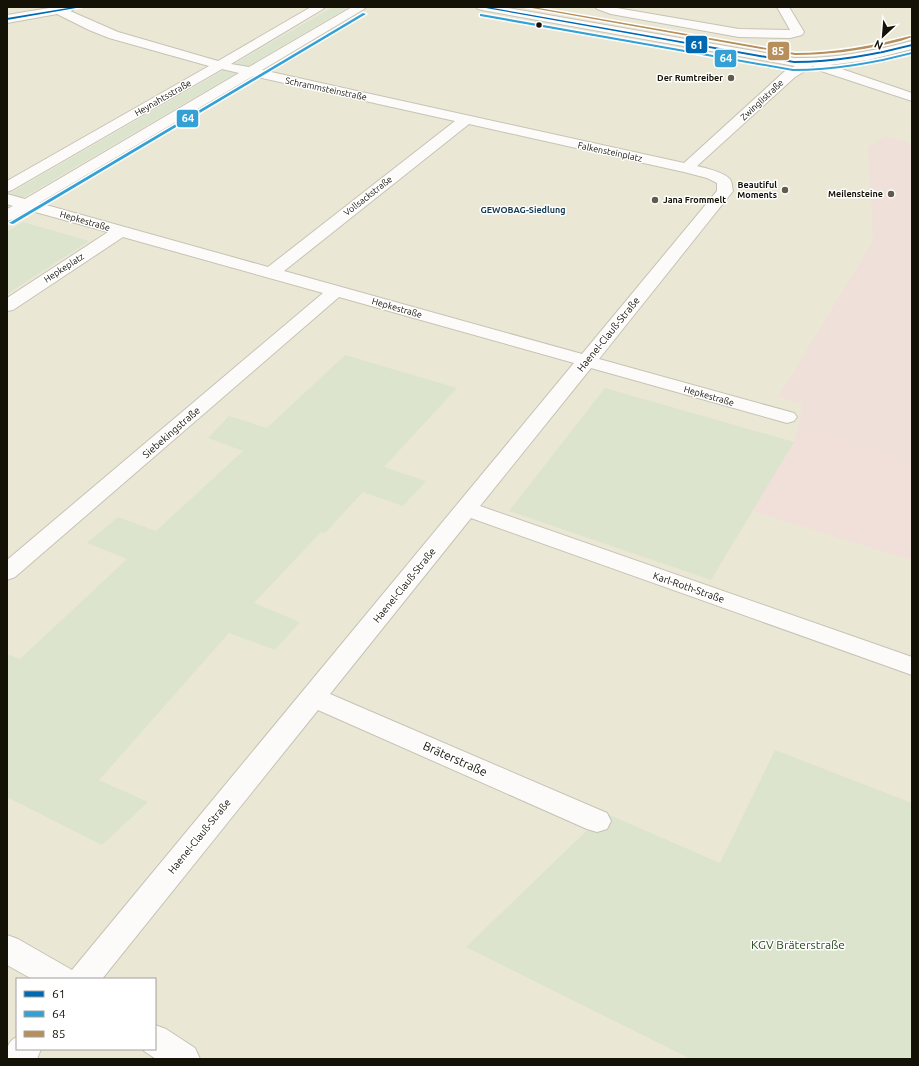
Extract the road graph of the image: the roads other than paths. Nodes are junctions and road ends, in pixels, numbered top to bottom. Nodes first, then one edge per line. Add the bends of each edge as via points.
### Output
1 (80, 7) edge
2 (319, 7) edge
3 (360, 7) edge
4 (482, 7) edge
5 (601, 7) edge
6 (783, 7) edge
7 (57, 8) edge
8 (7, 19) edge
9 (912, 45) edge
10 (810, 63) junction
11 (220, 65) junction
12 (249, 73) junction
13 (912, 97) edge
14 (465, 120) junction
15 (533, 135) joint
16 (687, 168) junction
17 (7, 187) edge
18 (725, 191) joint
19 (7, 199) edge
20 (26, 204) junction
21 (7, 216) edge
22 (121, 231) junction
23 (271, 273) junction
24 (336, 291) junction
25 (7, 306) edge
26 (585, 361) junction
27 (787, 418) dead end
28 (466, 509) junction
29 (7, 572) edge
30 (912, 666) edge
31 (312, 697) junction
32 (597, 822) dead end
33 (7, 949) edge
34 (58, 978) edge
35 (84, 978) edge
36 (156, 1041) edge
37 (24, 1050) edge
38 (17, 1059) edge
39 (184, 1059) edge

1 - 7 street
2 - 11 street, Heynahtsstraße
3 - 12 street
4 - 10 street via 774,59
5 - 6 street via 611,11 739,33 798,32
7 - 8 street
7 - 11 street, Schrammsteinstraße via 101,30
9 - 10 street, Zwinglistraße via 873,56 829,63
10 - 13 street
10 - 16 street, Zwinglistraße via 790,74
11 - 12 street, Schrammsteinstraße
11 - 17 street, Heynahtsstraße
12 - 14 street, Schrammsteinstraße
12 - 20 street
14 - 15 street, Schrammsteinstraße
14 - 23 street, Vollsackstraße
15 - 16 street, Falkensteinplatz
16 - 18 street, Falkensteinplatz via 724,181
18 - 26 street, Haenel-Clauß-Straße
19 - 20 street, Hepkestraße
20 - 21 street
20 - 22 street, Hepkestraße
22 - 23 street, Hepkestraße
22 - 25 street, Hepkeplatz
23 - 24 street, Hepkestraße
24 - 26 street, Hepkestraße
24 - 29 street, Siebekingstraße
26 - 27 street, Hepkestraße
26 - 28 street, Haenel-Clauß-Straße
28 - 30 street, Karl-Roth-Straße
28 - 31 street, Haenel-Clauß-Straße
31 - 32 street, Bräterstraße
31 - 35 street, Haenel-Clauß-Straße
33 - 34 street
36 - 39 street
37 - 38 street

